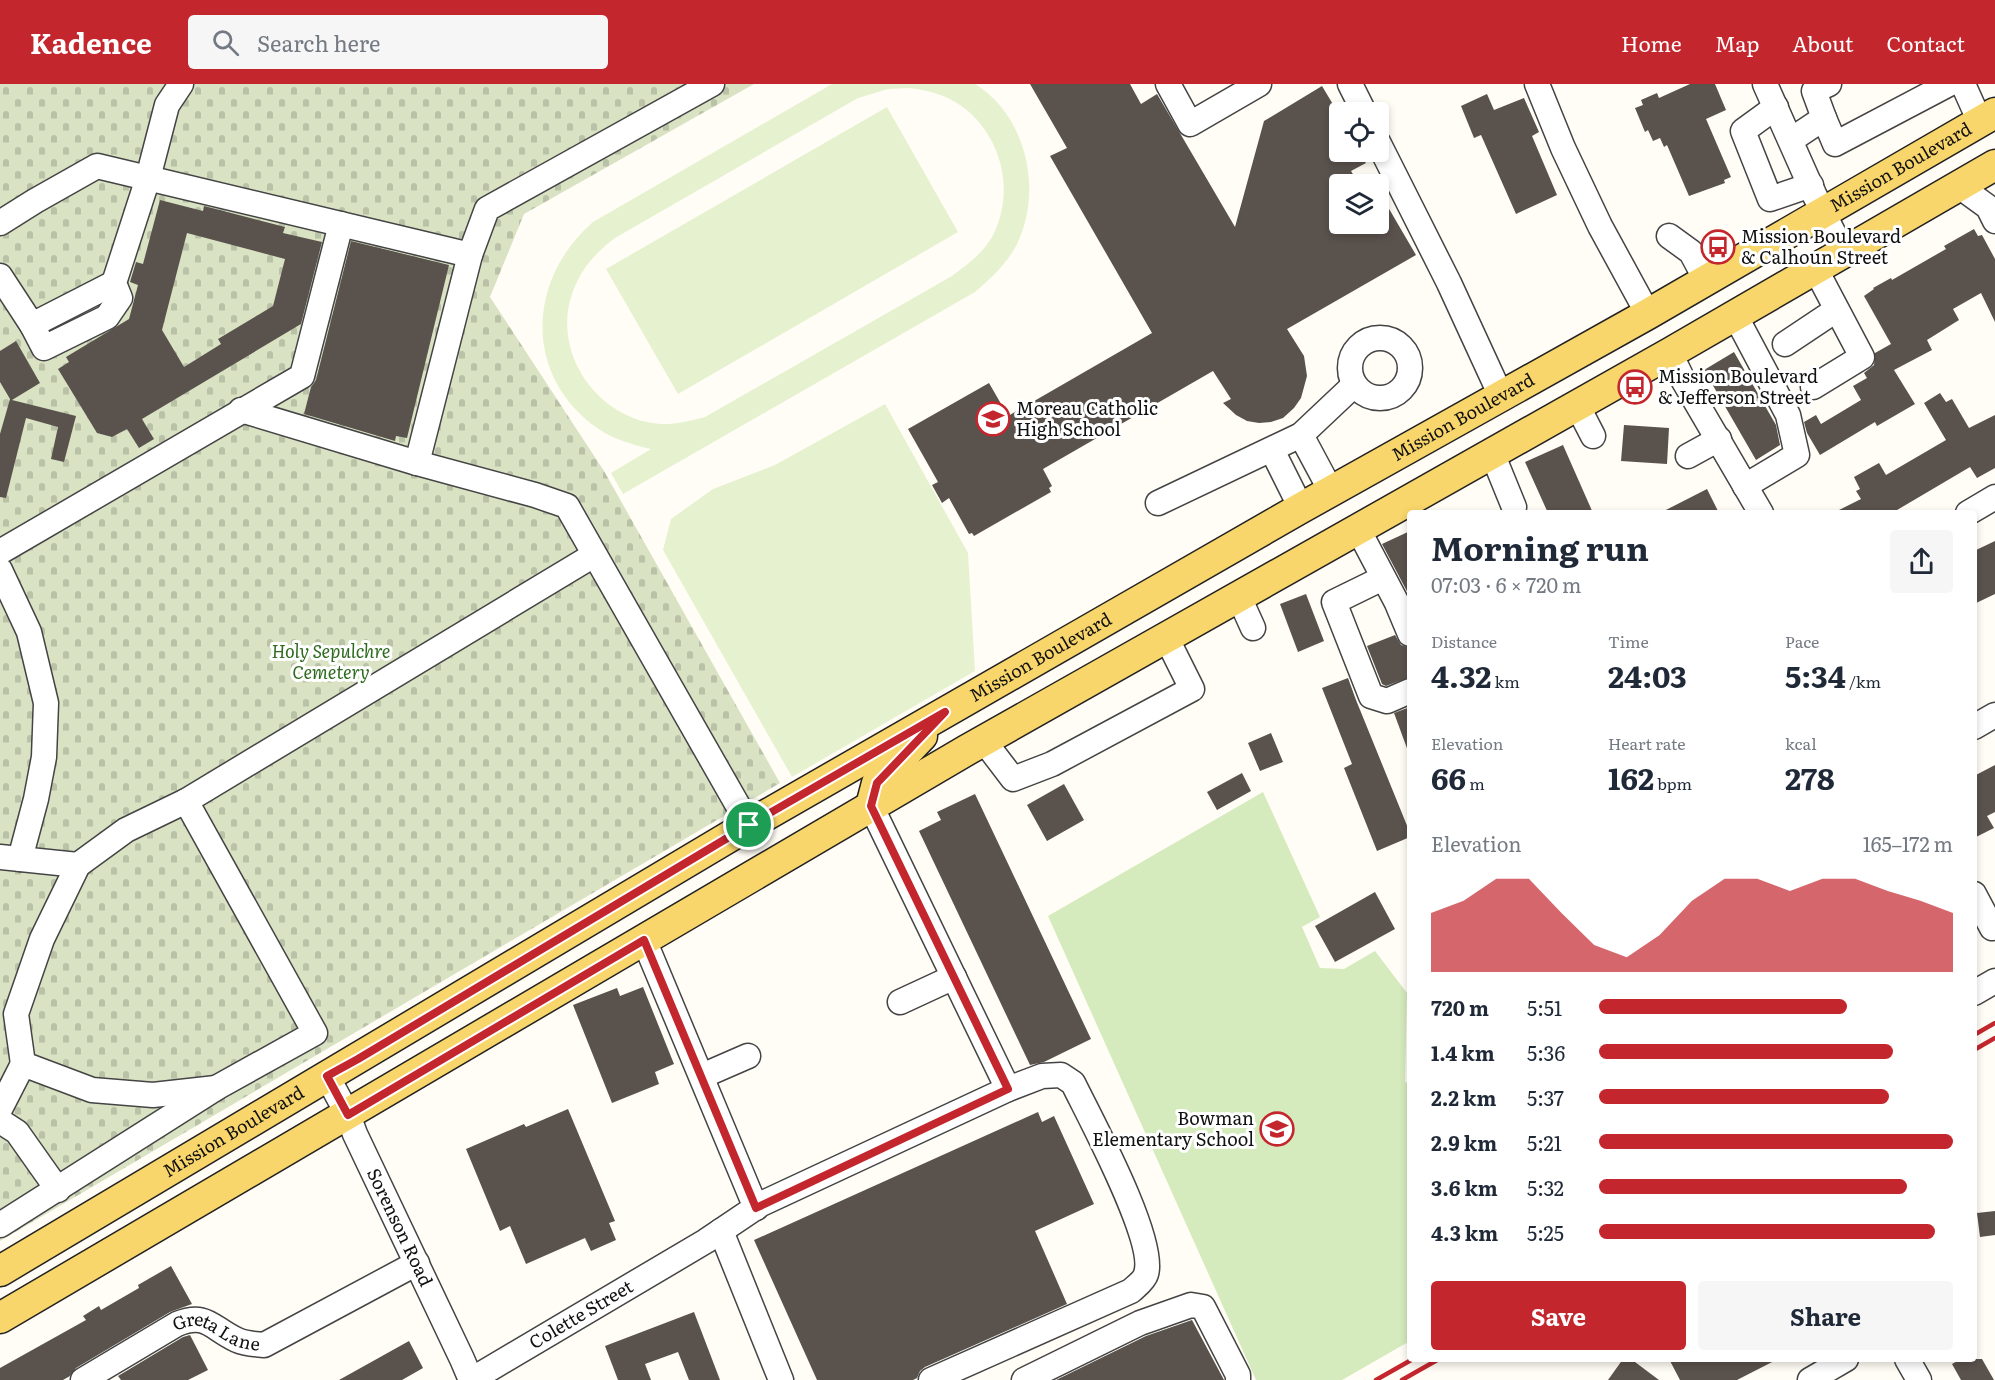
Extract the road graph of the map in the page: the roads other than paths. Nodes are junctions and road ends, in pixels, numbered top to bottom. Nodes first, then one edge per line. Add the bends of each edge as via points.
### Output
1 (181, 84) edge
2 (712, 84) edge
3 (1168, 84) edge
4 (1259, 84) edge
5 (1350, 84) edge
6 (1537, 84) edge
7 (1765, 84) edge
8 (1949, 84) edge
9 (1963, 84) edge
10 (1818, 86) edge
11 (1910, 93) edge
12 (1359, 102) edge
13 (1776, 107) junction
14 (1824, 118) junction
15 (1988, 118) edge
16 (1791, 140) junction
17 (1388, 162) edge
18 (1995, 165) edge
19 (148, 178) junction
20 (1811, 185) junction
21 (1959, 186) junction
22 (1824, 212) junction
23 (1995, 221) edge
24 (0, 223) edge
25 (341, 224) junction
26 (1669, 236) dead end
27 (1843, 252) junction
28 (470, 255) junction
29 (1815, 268) junction
30 (0, 276) edge
31 (1706, 280) junction
32 (114, 283) junction
33 (1836, 310) junction
34 (1648, 314) junction
35 (1735, 315) junction
36 (32, 325) junction
37 (1785, 344) dead end
38 (1670, 353) junction
39 (1354, 385) dead end
40 (1814, 387) dead end
41 (1501, 396) junction
42 (1577, 405) junction
43 (241, 410) junction
44 (1301, 435) junction
45 (1523, 436) junction
46 (1593, 436) dead end
47 (1719, 439) junction
48 (1272, 450) junction
49 (1492, 453) junction
50 (1688, 456) dead end
51 (417, 463) junction
52 (1745, 486) junction
53 (1331, 491) junction
54 (1995, 497) edge
55 (1158, 503) dead end
56 (1301, 508) junction
57 (1510, 510) edge
58 (1759, 510) edge
59 (1973, 510) edge
60 (1358, 529) junction
61 (0, 552) edge
62 (594, 555) junction
63 (0, 570) edge
64 (1383, 578) junction
65 (1239, 597) junction
66 (1253, 628) dead end
67 (1407, 628) edge
68 (1166, 637) junction
69 (1407, 692) edge
70 (945, 712) junction
71 (1995, 715) edge
72 (1977, 725) edge
73 (984, 741) junction
74 (186, 801) junction
75 (871, 806) junction
76 (749, 825) junction
77 (10, 858) edge
78 (78, 865) junction
79 (1977, 901) edge
80 (1989, 931) edge
81 (644, 940) junction
82 (954, 977) junction
83 (1995, 981) edge
84 (1977, 991) edge
85 (900, 1002) dead end
86 (748, 1056) dead end
87 (23, 1064) junction
88 (327, 1076) junction
89 (702, 1076) junction
90 (216, 1088) junction
91 (1008, 1089) junction
92 (0, 1110) edge
93 (348, 1115) junction
94 (0, 1121) edge
95 (58, 1190) junction
96 (756, 1208) junction
97 (0, 1225) edge
98 (721, 1231) junction
99 (417, 1263) junction
100 (0, 1271) edge
101 (0, 1318) edge
102 (1841, 1362) edge
103 (1908, 1362) edge
104 (83, 1380) edge
105 (471, 1380) edge
106 (781, 1380) edge
107 (931, 1380) edge
108 (1024, 1380) edge
109 (1238, 1380) edge
110 (1810, 1380) edge
111 (1919, 1380) edge

1 - 19 street via 167,105
2 - 28 street via 488,209
3 - 4 street via 1190,124
5 - 12 street
6 - 34 street via 1599,226
7 - 13 street
8 - 11 street
9 - 15 street
10 - 14 street
11 - 14 street via 1835,144
13 - 16 street
13 - 20 street via 1743,131 1770,199
14 - 16 street
15 - 22 main road, Mission Boulevard
16 - 20 street
17 - 41 street
18 - 21 main road
19 - 24 street via 97,166
19 - 25 street
19 - 32 street
20 - 22 street
21 - 23 street via 1988,207
21 - 27 main road
22 - 27 street
22 - 31 main road, Mission Boulevard
25 - 28 street
25 - 43 street via 302,376
26 - 31 street via 1691,252
27 - 29 main road
28 - 51 street
29 - 33 street
29 - 35 main road
30 - 36 street
31 - 34 main road, Mission Boulevard
32 - 36 street
32 - 36 street via 120,298 107,317 44,348
33 - 37 street
33 - 40 street via 1862,357
34 - 41 main road, Mission Boulevard
35 - 38 main road
35 - 52 street via 1788,415 1797,455
38 - 42 main road
38 - 47 street
39 - 44 street
41 - 45 main road
41 - 53 main road, Mission Boulevard
42 - 45 main road
42 - 46 street
43 - 51 street
43 - 61 street
44 - 48 street
44 - 53 street
45 - 49 main road
47 - 50 street
47 - 52 street
48 - 55 street
48 - 56 street
49 - 57 street
49 - 60 main road
51 - 62 street via 567,506
52 - 58 street
53 - 56 main road, Mission Boulevard
54 - 59 street
56 - 70 main road, Mission Boulevard
60 - 64 street
60 - 65 main road
62 - 74 street
62 - 76 street
63 - 77 street via 29,632 46,703 44,757 36,799
64 - 67 street
64 - 69 street via 1334,602 1371,696 1387,700
65 - 66 street
65 - 68 main road
68 - 73 main road
68 - 73 street via 1192,689 1052,764 1013,779
70 - 75 main road via 877,783
70 - 76 main road, Mission Boulevard
71 - 72 street
73 - 75 main road
74 - 78 street via 126,830
74 - 90 street via 315,1033
75 - 81 main road
75 - 82 street
76 - 88 main road, Mission Boulevard
77 - 78 street
78 - 87 street via 42,939 16,1014
79 - 80 street
81 - 89 street
81 - 93 main road
82 - 85 street
82 - 91 street
83 - 84 street
86 - 89 street
87 - 90 street via 92,1090 153,1095
87 - 92 street
88 - 93 street, Sorenson Road
88 - 100 main road, Mission Boulevard
89 - 96 street
90 - 95 street
91 - 96 street, Colette Street
91 - 107 street, Colette Street via 1042,1076 1061,1075 1073,1083 1132,1206 1148,1257 1146,1276 1131,1292
93 - 99 street, Sorenson Road
93 - 101 main road
94 - 95 street via 17,1132
95 - 97 street
96 - 98 street, Colette Street
98 - 105 street, Colette Street
98 - 106 street
99 - 104 street, Greta Lane via 264,1345 234,1339 192,1318
99 - 105 street, Sorenson Road
102 - 110 street
103 - 111 street
108 - 109 street via 1140,1323 1191,1305 1203,1307

